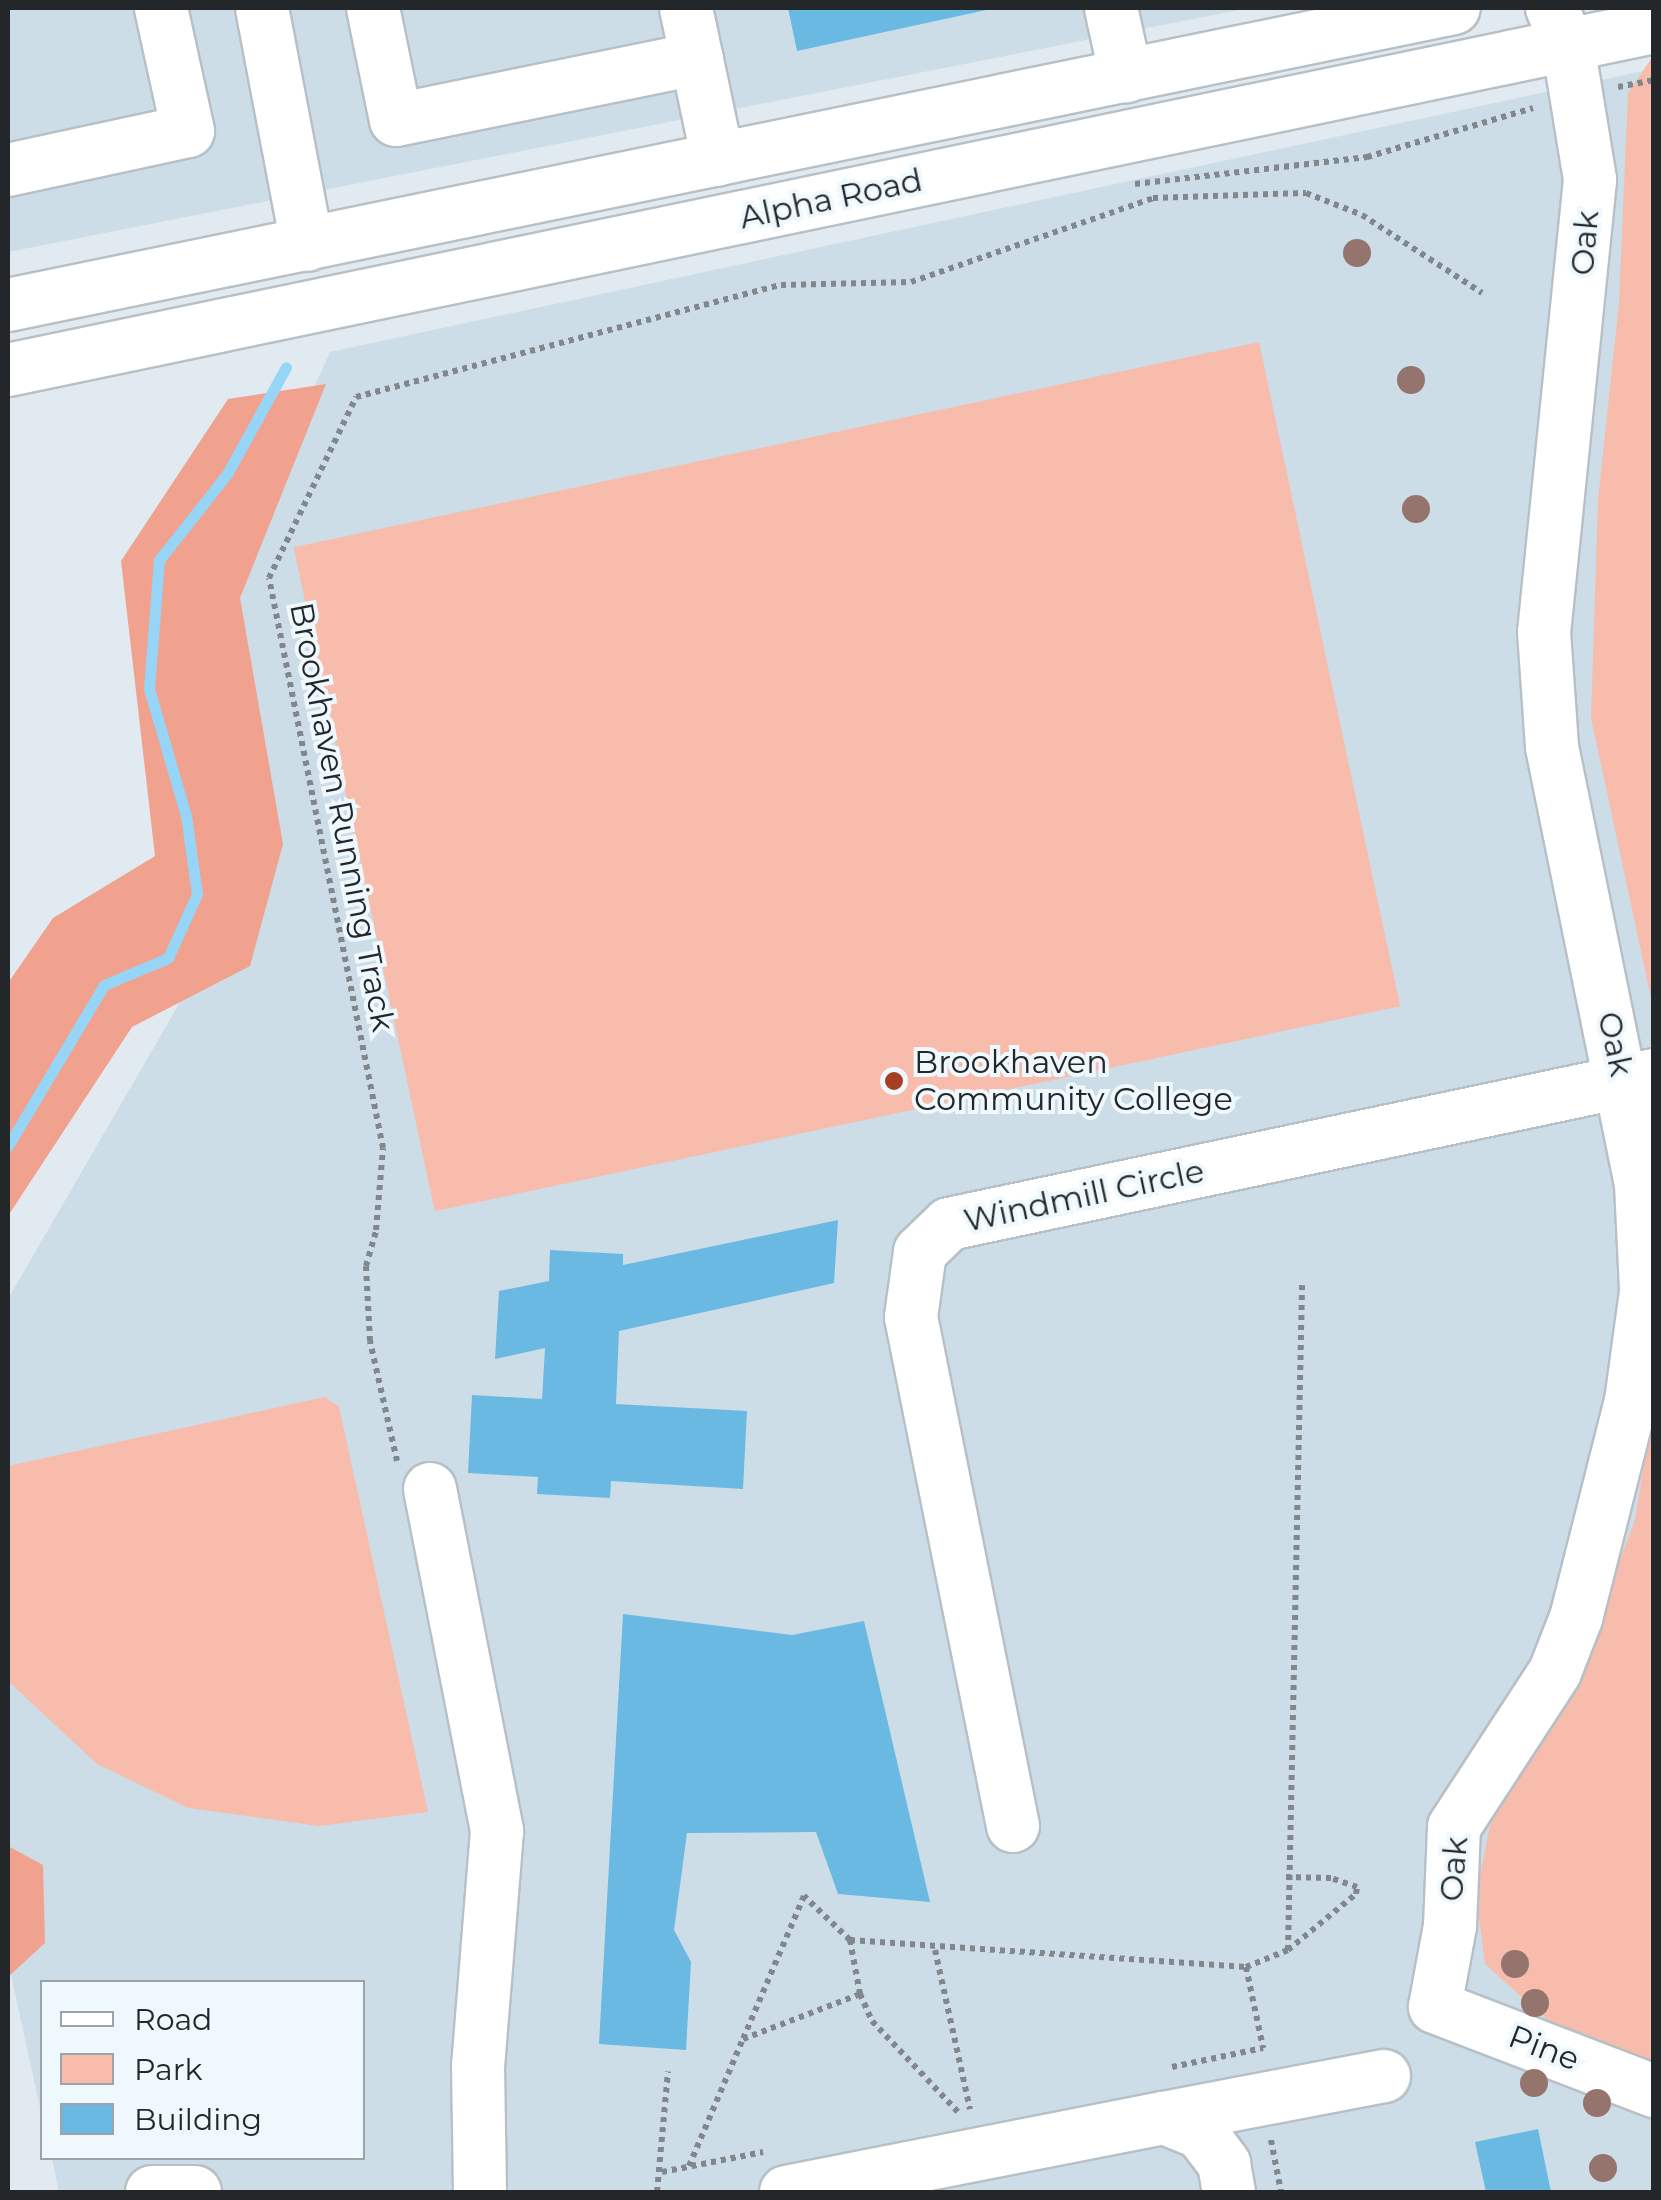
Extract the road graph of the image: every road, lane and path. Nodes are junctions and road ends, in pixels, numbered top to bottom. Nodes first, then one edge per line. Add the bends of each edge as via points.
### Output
1 (161, 8) edge
2 (262, 8) edge
3 (373, 8) edge
4 (686, 8) edge
5 (1111, 8) edge
6 (1454, 8) edge
7 (1563, 20) edge
8 (1654, 27) edge
9 (697, 59) junction
10 (1126, 76) junction
11 (1654, 80) edge
12 (1636, 82) dead end
13 (718, 160) junction
14 (8, 170) edge
15 (308, 245) junction
16 (1482, 293) dead end
17 (8, 304) edge
18 (8, 370) edge
19 (1638, 1079) edge
20 (1302, 1285) dead end
21 (415, 1482) joint
22 (1013, 1826) dead end
23 (1286, 1877) junction
24 (850, 1940) junction
25 (935, 1950) junction
26 (1288, 1950) junction
27 (1246, 1967) junction
28 (860, 1994) junction
29 (1434, 2007) joint
30 (743, 2039) junction
31 (668, 2071) dead end
32 (1384, 2076) dead end
33 (1654, 2091) edge
34 (1268, 2098) junction
35 (970, 2109) dead end
36 (958, 2112) dead end
37 (1164, 2118) junction
38 (688, 2168) dead end
39 (152, 2192) edge
40 (195, 2192) edge
41 (480, 2192) edge
42 (656, 2192) edge
43 (786, 2192) edge
44 (1229, 2192) edge
45 (1280, 2192) edge

1 - 14 street via 188,131
2 - 15 street
3 - 9 street via 396,120
4 - 9 street
5 - 10 street
6 - 10 street, Alpha Road
7 - 8 street, Alpha Road
7 - 18 street, Alpha Road
7 - 19 street, Oak via 1590,180 1544,632 1552,747
9 - 13 street
10 - 13 street, Alpha Road
11 - 12 path
13 - 15 street, Alpha Road
15 - 17 street, Alpha Road
16 - 21 path, Brookhaven Running Track via 1362,215 1306,194 1153,198 911,282 781,284 356,397 268,578 384,1148 366,1266 370,1341
19 - 22 street, Windmill Circle via 950,1224 920,1252 911,1317
19 - 29 street, Oak via 1646,1292 1631,1401 1592,1570 1555,1672 1454,1827 1450,1926
20 - 23 path
21 - 41 street via 496,1831 478,2066
23 - 26 path
23 - 26 path via 1331,1878 1357,1887
24 - 25 path
24 - 28 path
24 - 30 path via 804,1896
25 - 27 path
25 - 35 path
26 - 27 path
27 - 34 path
28 - 30 path
28 - 36 path via 872,2021
29 - 33 street, Pine
30 - 38 path
31 - 42 path
32 - 34 street
34 - 37 street
34 - 45 path
37 - 43 street
37 - 44 street via 1201,2134 1224,2164
39 - 40 street

